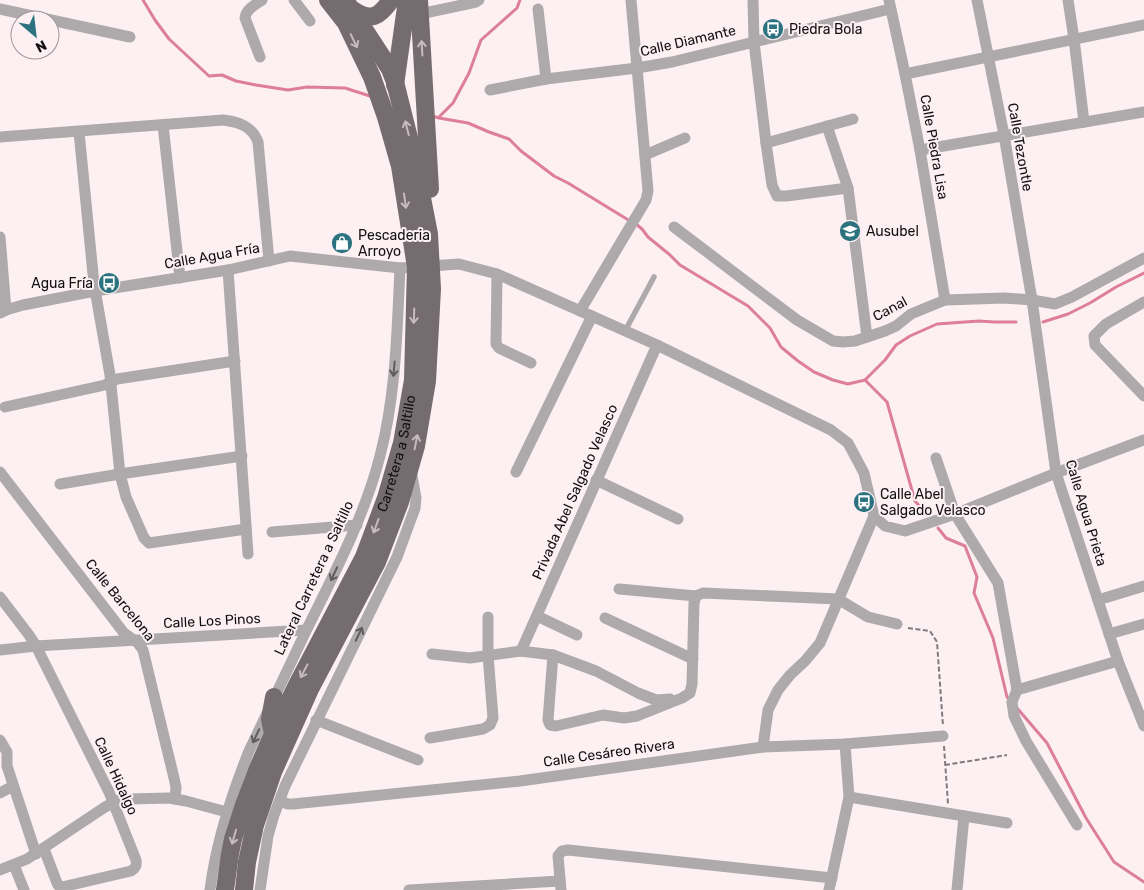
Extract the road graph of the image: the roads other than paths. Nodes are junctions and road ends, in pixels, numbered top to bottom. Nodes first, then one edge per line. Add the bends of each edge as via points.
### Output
1 (262, 0) edge
2 (294, 0) edge
3 (328, 0) edge
4 (391, 0) edge
5 (407, 0) edge
6 (479, 0) edge
7 (631, 0) edge
8 (753, 0) edge
9 (977, 0) edge
10 (1068, 0) edge
11 (890, 4) edge
12 (349, 5) edge
13 (420, 7) edge
14 (0, 9) edge
15 (538, 10) dead end
16 (310, 21) dead end
17 (1144, 25) edge
18 (130, 37) dead end
19 (1074, 39) junction
20 (754, 42) junction
21 (260, 57) dead end
22 (988, 57) junction
23 (637, 68) junction
24 (905, 74) junction
25 (546, 79) junction
26 (391, 90) junction
27 (490, 90) dead end
28 (1144, 112) edge
29 (854, 119) dead end
30 (1084, 122) junction
31 (163, 125) junction
32 (827, 126) junction
33 (79, 132) junction
34 (1004, 136) junction
35 (0, 137) edge
36 (685, 138) dead end
37 (766, 143) junction
38 (920, 150) junction
39 (645, 155) junction
40 (414, 163) junction
41 (848, 188) junction
42 (674, 227) dead end
43 (0, 236) edge
44 (1144, 258) edge
45 (269, 261) junction
46 (416, 267) junction
47 (228, 270) junction
48 (497, 274) junction
49 (654, 277) dead end
50 (180, 278) junction
51 (95, 291) junction
52 (945, 300) junction
53 (1032, 300) junction
54 (1144, 302) edge
55 (3, 311) edge
56 (580, 311) junction
57 (592, 316) junction
58 (625, 331) junction
59 (867, 336) junction
60 (657, 345) junction
61 (235, 361) junction
62 (531, 363) dead end
63 (111, 382) junction
64 (1144, 396) edge
65 (5, 407) dead end
66 (1144, 440) edge
67 (242, 456) junction
68 (936, 458) dead end
69 (410, 465) junction
70 (0, 472) edge
71 (516, 472) dead end
72 (1056, 473) junction
73 (120, 474) junction
74 (596, 480) junction
75 (60, 484) dead end
76 (955, 514) junction
77 (874, 516) junction
78 (678, 519) dead end
79 (357, 524) junction
80 (246, 528) junction
81 (272, 532) dead end
82 (248, 554) dead end
83 (1144, 586) edge
84 (619, 589) dead end
85 (696, 596) junction
86 (0, 597) edge
87 (838, 599) junction
88 (1098, 600) junction
89 (537, 616) junction
90 (488, 617) dead end
91 (605, 618) dead end
92 (897, 624) road end
93 (1144, 624) edge
94 (306, 630) junction
95 (577, 634) dead end
96 (1109, 634) junction
97 (134, 640) junction
98 (36, 646) junction
99 (0, 650) edge
100 (521, 652) junction
101 (432, 654) dead end
102 (488, 655) junction
103 (553, 655) junction
104 (693, 659) junction
105 (1118, 661) junction
106 (1017, 690) junction
107 (274, 697) junction
108 (682, 698) junction
109 (316, 720) junction
110 (1144, 726) edge
111 (273, 734) junction
112 (943, 736) road end
113 (430, 738) dead end
114 (0, 740) edge
115 (845, 744) junction
116 (763, 747) junction
117 (418, 760) dead end
118 (13, 786) junction
119 (0, 793) edge
120 (849, 797) junction
121 (175, 799) junction
122 (280, 801) junction
123 (114, 803) junction
124 (233, 814) junction
125 (964, 816) junction
126 (1008, 824) dead end
127 (1077, 825) dead end
128 (40, 851) junction
129 (14, 865) junction
130 (0, 870) edge
131 (832, 878) junction
132 (561, 886) edge
133 (24, 890) edge
134 (210, 890) edge
135 (225, 890) edge
136 (244, 890) edge
137 (260, 890) edge
138 (410, 890) edge
139 (829, 890) edge
140 (957, 890) edge

1 - 21 street via 246,13 245,18
2 - 16 street
3 -> 26 main road, Carretera a Saltillo via 346,23 372,77
4 - 12 main road via 376,15 368,17
5 - 26 main road
6 - 13 street
7 - 23 street
8 - 20 street
9 - 22 street, Calle Tezontle
10 - 19 street
11 - 20 street, Calle Diamante
11 - 24 street, Calle Piedra Lisa
12 - 26 main road, Carretera a Saltillo via 390,70
40 -> 13 main road via 424,97
14 - 18 street
15 - 25 street
17 - 19 street
19 - 22 street
19 - 30 street
20 - 23 street, Calle Diamante
20 - 37 street
22 - 24 street
22 - 34 street, Calle Tezontle
23 - 25 street, Calle Diamante
23 - 39 street
24 - 38 street, Calle Piedra Lisa
25 - 27 street, Calle Diamante
40 -> 26 main road, Carretera a Saltillo
26 - 40 main road, Carretera a Saltillo via 386,117
28 - 30 street
29 - 32 street
30 - 34 street
31 - 33 street
31 - 45 street via 223,120 248,128 256,136
31 - 50 street
32 - 37 street
32 - 41 street
33 - 35 street
33 - 51 street
34 - 38 street
34 - 53 street, Calle Tezontle
36 - 39 street
37 - 41 street via 772,185 777,196
38 - 52 street, Calle Piedra Lisa
39 - 56 street via 646,200
40 -> 46 main road, Carretera a Saltillo
40 - 46 main road, Carretera a Saltillo via 428,234
41 - 59 street
42 - 59 street, Canal via 821,335 844,342
43 - 55 street
44 - 53 street, Canal via 1055,304
45 - 46 street, Calle Agua Fría via 296,256
45 - 47 street, Calle Agua Fría
46 - 48 street via 459,264
69 -> 46 main road, Carretera a Saltillo via 427,381 432,289
46 -> 79 street, Lateral Carretera a Saltillo via 397,343 392,401 380,456
46 -> 111 main road, Carretera a Saltillo via 413,380 402,443 386,498 364,557
47 - 50 street, Calle Agua Fría
47 - 61 street
48 - 56 street
48 - 62 street via 496,344
49 - 58 lane
50 - 51 street, Calle Agua Fría
51 - 55 street, Calle Agua Fría
51 - 63 street
52 - 53 street, Canal
52 - 59 street, Canal via 911,314 896,326
53 - 72 street, Calle Agua Prieta
54 - 64 street via 1106,324 1094,336 1095,345
56 - 57 street
57 - 58 street
57 - 71 street
58 - 60 street
60 - 74 street, Privada Abel Salgado Velasco
60 - 77 street via 831,430 848,444 864,472
61 - 63 street
61 - 67 street
63 - 65 street
63 - 73 street
66 - 72 street
67 - 73 street
67 - 80 street
68 - 76 street
109 -> 69 street via 397,557 415,508
69 - 136 main road, Carretera a Saltillo via 378,562 310,690 273,772 255,825
70 - 97 street, Calle Barcelona via 124,633
72 - 76 street
72 - 88 street, Calle Agua Prieta
73 - 75 street
73 - 80 street via 126,497 147,542
74 - 78 street
74 - 89 street, Privada Abel Salgado Velasco
76 - 77 street via 904,531 886,526
76 - 106 street via 998,584
77 - 87 street
79 - 81 street
79 -> 94 street, Lateral Carretera a Saltillo
80 - 82 street
83 - 88 street
84 - 85 street
85 - 87 street via 703,593
85 - 104 street
86 - 98 street, Calle Hidalgo
87 - 92 street via 868,617
87 - 116 street via 820,643 778,690 768,710
88 - 96 street, Calle Agua Prieta
89 - 95 street
89 - 100 street, Privada Abel Salgado Velasco
90 - 102 street
91 - 104 street
93 - 96 street
94 - 97 street, Calle Los Pinos
94 - 107 street, Lateral Carretera a Saltillo
96 - 105 street, Calle Agua Prieta
97 - 98 street, Calle Los Pinos
97 - 121 street, Calle Barcelona via 143,650 176,787
98 - 99 street, Calle Los Pinos
98 - 123 street, Calle Hidalgo
100 - 102 street
100 - 103 street
101 - 102 street via 470,658
102 - 113 street via 493,718 490,725 484,729
103 - 108 street via 596,671 656,700
103 - 108 street via 550,725 603,715 637,716
104 - 108 street via 690,693
105 - 106 street
105 - 110 street, Calle Agua Prieta
106 - 127 street via 1012,702 1014,716
107 - 111 main road via 270,719
107 -> 124 street, Lateral Carretera a Saltillo via 249,751
109 - 117 street
109 - 122 street
111 - 124 main road, Carretera a Saltillo via 247,796
112 - 115 street, Calle Cesáreo Rivera
114 - 118 street via 7,752
115 - 116 street, Calle Cesáreo Rivera
115 - 120 street
116 - 122 street, Calle Cesáreo Rivera via 520,780 293,804
118 - 119 street
118 - 128 street
120 - 125 street
120 - 131 street
121 - 123 street via 130,799
121 - 124 street
122 - 137 street via 268,836
123 - 128 street
123 - 128 street, Calle Hidalgo via 136,860 135,869 62,887 58,886
124 - 134 street, Lateral Carretera a Saltillo via 218,842
124 -> 135 main road, Carretera a Saltillo
125 - 126 street
125 - 140 street
128 - 129 street
129 - 130 street
129 - 133 street
131 - 132 street via 568,850 558,856
131 - 139 street
132 - 138 street

